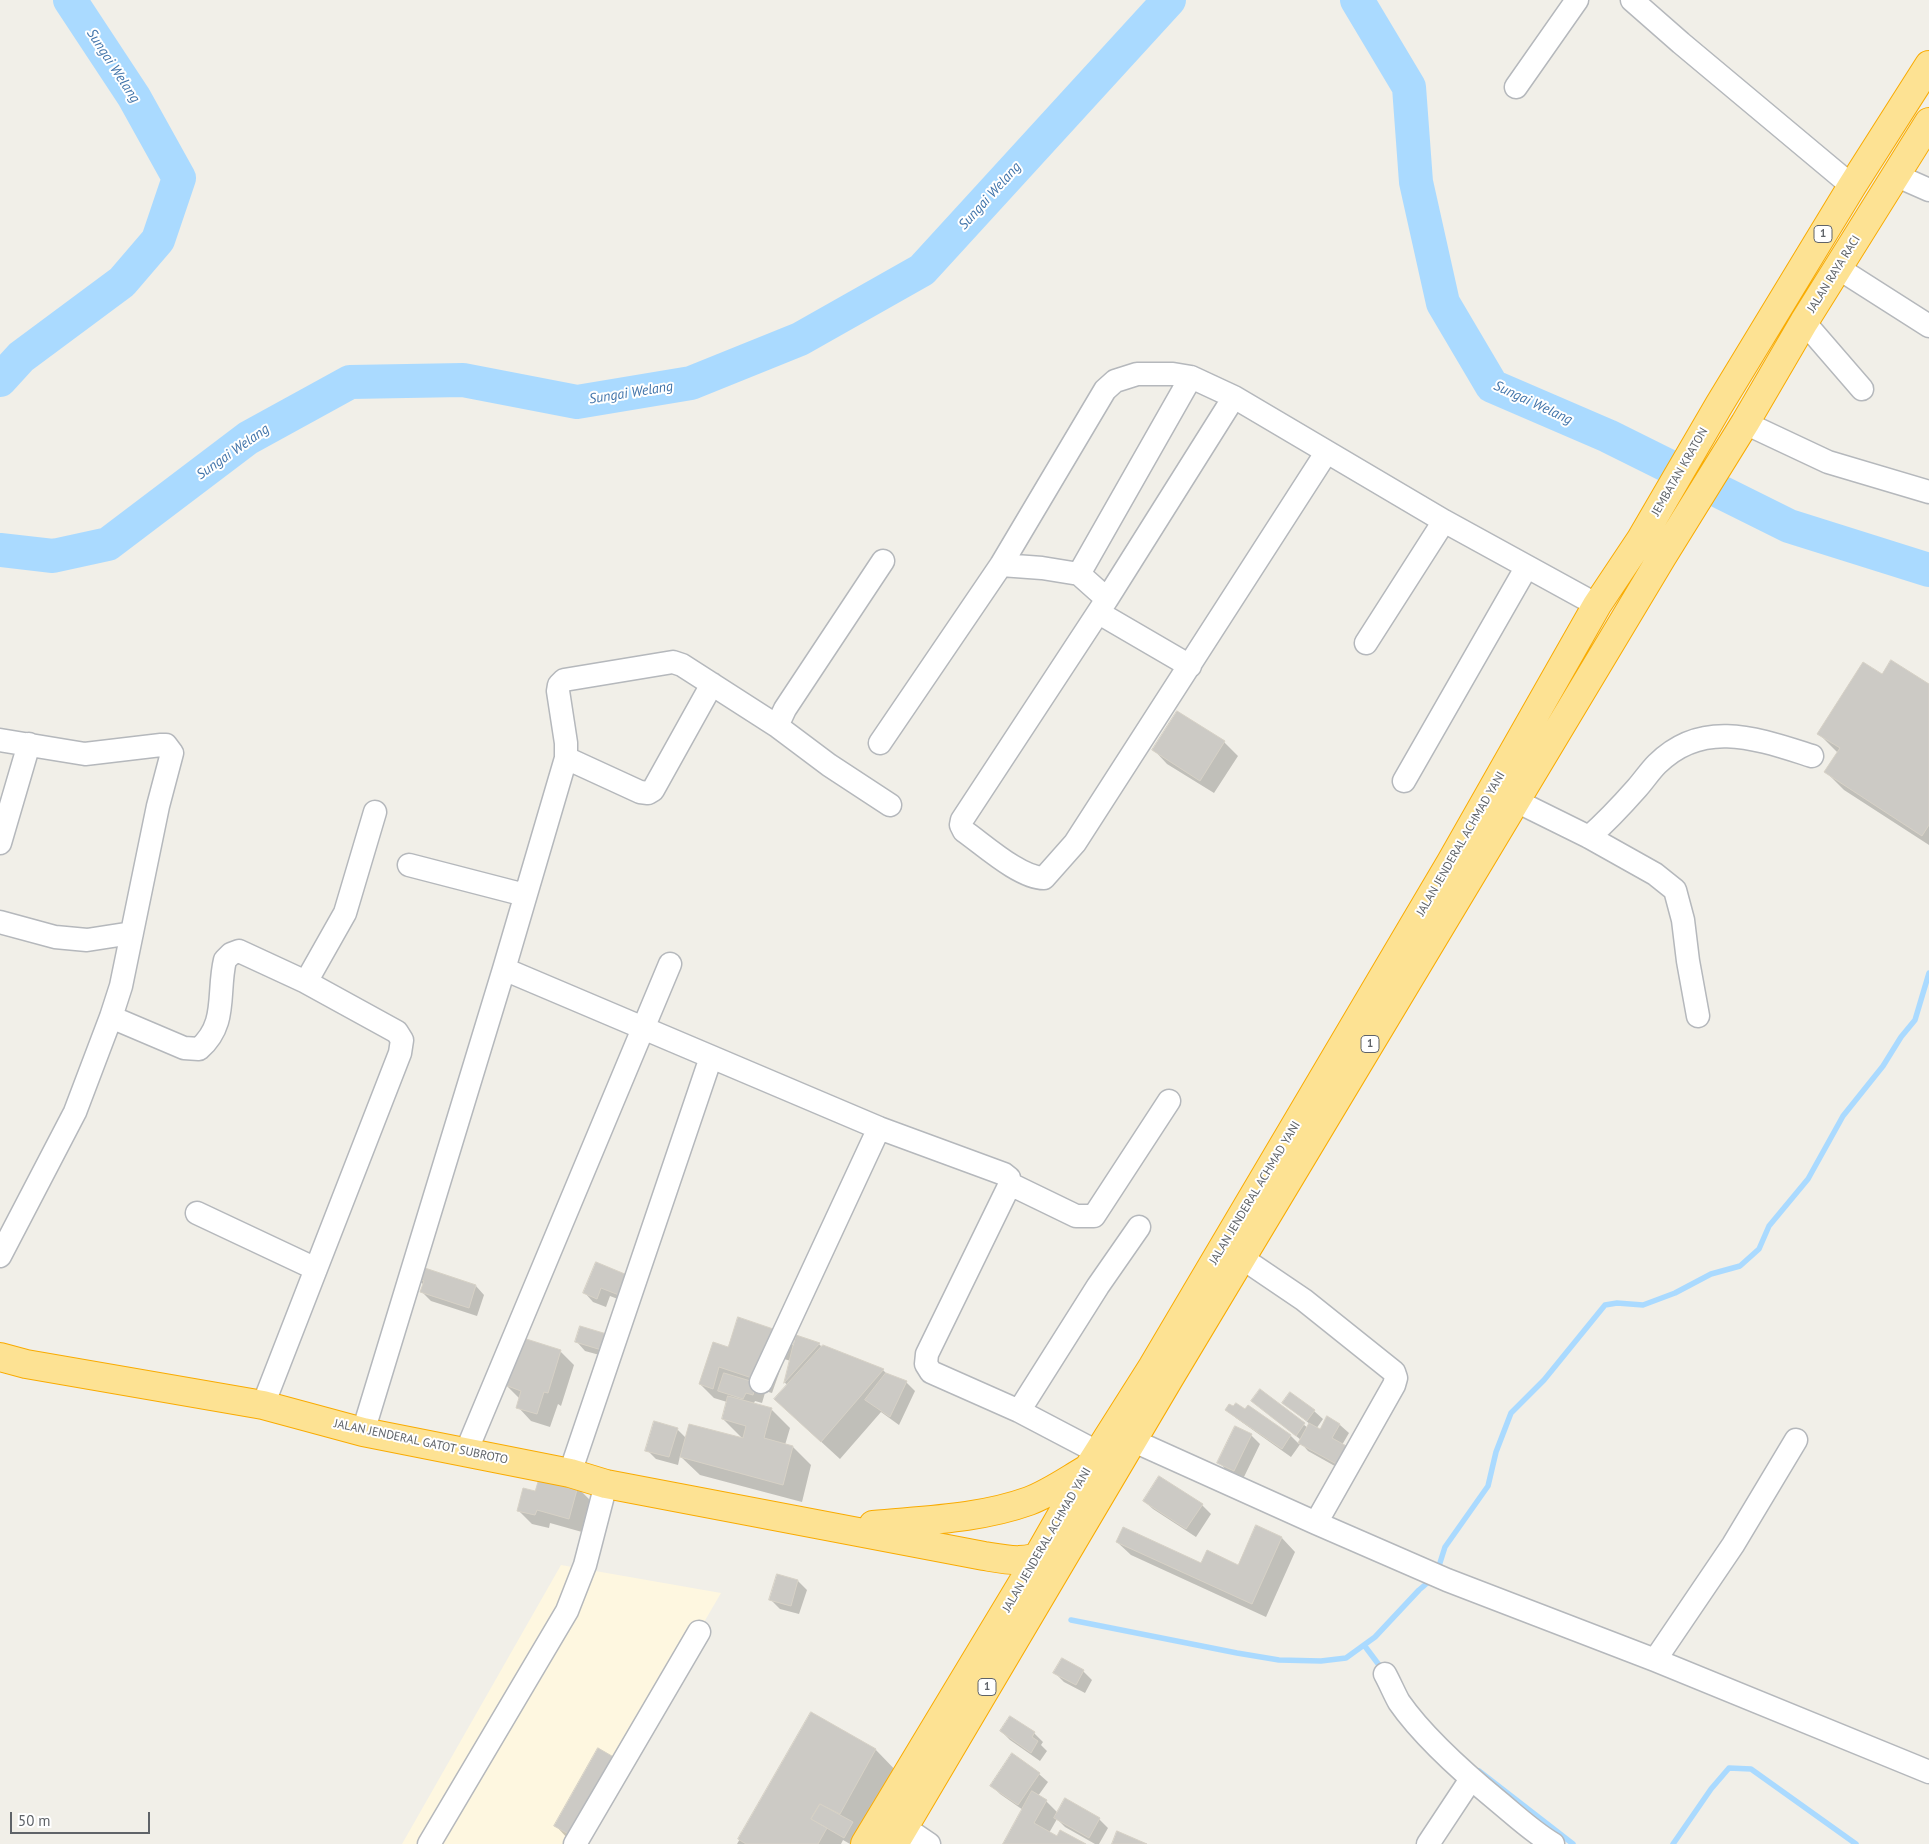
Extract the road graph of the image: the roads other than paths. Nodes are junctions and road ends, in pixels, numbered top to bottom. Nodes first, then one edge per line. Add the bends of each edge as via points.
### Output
1 (1576, 0) edge
2 (1632, 0) edge
3 (1929, 65) edge
4 (1516, 87) dead end
5 (1929, 122) edge
6 (1895, 175) junction
7 (1852, 186) junction
8 (1929, 190) edge
9 (1838, 268) junction
10 (1804, 322) junction
11 (1929, 326) edge
12 (1191, 377) junction
13 (1862, 389) dead end
14 (1234, 397) junction
15 (1743, 425) junction
16 (1326, 452) junction
17 (1929, 492) edge
18 (1444, 521) junction
19 (1641, 539) joint
20 (883, 561) dead end
21 (1001, 565) junction
22 (1526, 568) junction
23 (1079, 574) junction
24 (1597, 605) junction
25 (1103, 606) junction
26 (1366, 643) dead end
27 (1190, 666) junction
28 (712, 684) junction
29 (777, 726) junction
30 (0, 740) edge
31 (880, 743) dead end
32 (28, 744) junction
33 (1812, 756) dead end
34 (566, 758) junction
35 (1404, 781) dead end
36 (1504, 795) junction
37 (890, 804) dead end
38 (375, 812) dead end
39 (1589, 837) junction
40 (0, 843) edge
41 (409, 865) dead end
42 (525, 895) junction
43 (0, 922) edge
44 (132, 933) junction
45 (670, 964) dead end
46 (504, 969) junction
47 (306, 982) junction
48 (1698, 1016) dead end
49 (111, 1017) junction
50 (644, 1029) junction
51 (711, 1057) junction
52 (1170, 1102) dead end
53 (879, 1128) junction
54 (1010, 1184) junction
55 (197, 1213) dead end
56 (1139, 1227) dead end
57 (0, 1256) edge
58 (1242, 1258) junction
59 (316, 1269) junction
60 (0, 1357) edge
61 (762, 1382) dead end
62 (263, 1405) junction
63 (1019, 1411) junction
64 (363, 1432) junction
65 (1796, 1440) dead end
66 (1134, 1441) junction
67 (466, 1452) junction
68 (1094, 1460) junction
69 (570, 1473) junction
70 (606, 1484) junction
71 (1316, 1524) junction
72 (842, 1528) junction
73 (1080, 1531) junction
74 (1036, 1559) junction
75 (699, 1632) dead end
76 (1655, 1660) junction
77 (1385, 1674) dead end
78 (1929, 1772) edge
79 (1471, 1779) junction
80 (899, 1835) edge
81 (1540, 1841) edge
82 (430, 1844) edge
83 (576, 1844) edge
84 (865, 1844) edge
85 (929, 1844) edge
86 (1428, 1844) edge

1 - 4 street
2 - 7 street
3 - 7 highway, 1
5 - 6 highway, JALAN RAYA RACI / 1
6 - 8 street
6 - 9 highway, JALAN RAYA RACI / 1
7 - 19 highway, JEMBATAN KRATON / 1
9 - 10 highway, JALAN RAYA RACI / 1
9 - 11 street
10 - 13 street
10 - 15 highway, JALAN RAYA RACI / 1
12 - 14 street
12 - 21 street via 1137,374 1115,381 1105,390
12 - 23 street
14 - 16 street
14 - 25 street
15 - 17 street via 1828,462
15 - 36 highway, JALAN JENDERAL ACHMAD YANI / 1 via 1662,557
16 - 18 street
16 - 27 street
18 - 22 street
18 - 26 street
19 - 24 highway, JALAN JENDERAL ACHMAD YANI / 1
20 - 29 street
21 - 23 street
21 - 31 street
22 - 24 street
22 - 35 street
23 - 25 street via 1095,590
24 - 36 highway, JALAN JENDERAL ACHMAD YANI / 1
25 - 27 street
25 - 27 street via 962,820 964,831 1019,869 1044,878 1070,850
28 - 29 street
28 - 34 street via 654,790 640,792
28 - 34 street via 673,662 562,681 558,691
29 - 37 street via 829,765
30 - 32 street
32 - 40 street
32 - 44 street via 85,754 161,745 172,753
33 - 39 street via 1755,738 1704,736 1683,744 1657,763
34 - 42 street
36 - 39 street
36 - 58 highway, JALAN JENDERAL ACHMAD YANI / 1
36 - 68 highway, JALAN JENDERAL ACHMAD YANI / 1
38 - 47 street via 345,913
39 - 48 street via 1655,874 1675,890 1684,920
41 - 42 street
42 - 46 street
43 - 44 street via 55,938 87,940
44 - 49 street
45 - 50 street
46 - 50 street
46 - 64 street
47 - 49 street via 245,952 239,950 230,954 223,970 218,1022 207,1043 199,1049 184,1048
47 - 59 street via 397,1032 402,1040 400,1054
49 - 57 street via 76,1112
50 - 51 street
50 - 67 street
51 - 53 street
51 - 69 street
52 - 54 street via 1094,1216 1076,1216
53 - 54 street via 1004,1174 1010,1178
53 - 61 street
54 - 63 street via 927,1354 926,1364 931,1372
55 - 59 street
56 - 63 street
58 - 66 highway, JALAN JENDERAL ACHMAD YANI / 1
58 - 71 street via 1304,1300 1394,1372 1396,1378
59 - 62 street
60 - 62 highway, JALAN JENDERAL GATOT SUBROTO
62 - 64 highway, JALAN JENDERAL GATOT SUBROTO
63 - 68 street
64 - 67 highway, JALAN JENDERAL GATOT SUBROTO
65 - 76 street via 1733,1545
66 - 71 street
66 - 73 highway, JALAN JENDERAL ACHMAD YANI / 1
67 - 69 highway, JALAN JENDERAL GATOT SUBROTO
68 - 72 highway, JALAN JENDERAL GATOT SUBROTO via 1061,1485 1029,1501 974,1516
68 - 74 highway, JALAN JENDERAL ACHMAD YANI / 1
69 - 70 highway, JALAN JENDERAL GATOT SUBROTO
70 - 72 highway, JALAN JENDERAL GATOT SUBROTO
70 - 82 street via 585,1565 567,1611
71 - 76 street via 1447,1580
72 - 74 highway, JALAN JENDERAL GATOT SUBROTO via 984,1556 1020,1561
73 - 74 highway via 1056,1550
73 - 80 highway, JALAN JENDERAL ACHMAD YANI / 1
74 - 84 highway, JALAN JENDERAL ACHMAD YANI / 1
75 - 83 street
76 - 78 street
77 - 79 street via 1398,1700 1412,1718
79 - 81 street
79 - 86 street
80 - 85 street

